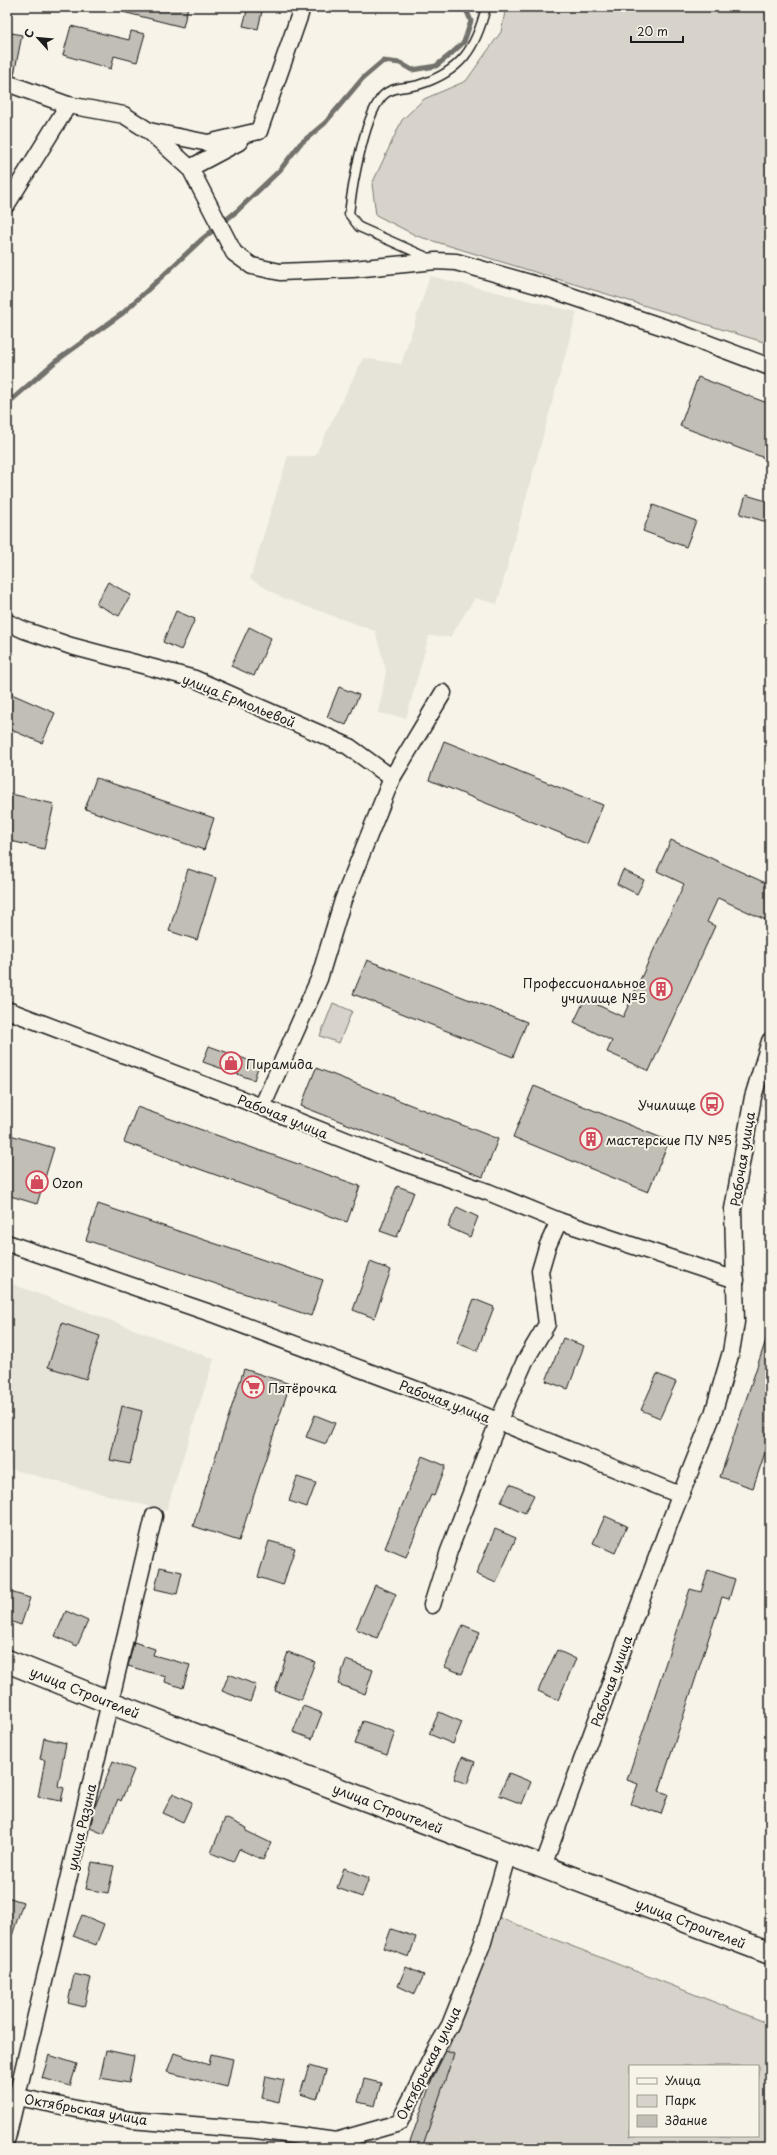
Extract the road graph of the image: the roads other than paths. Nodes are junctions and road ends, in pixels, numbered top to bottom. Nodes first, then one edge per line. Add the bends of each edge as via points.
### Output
1 (486, 7) edge
2 (300, 9) edge
3 (7, 83) edge
4 (68, 105) junction
5 (148, 131) junction
6 (259, 131) junction
7 (190, 168) junction
8 (7, 204) edge
9 (436, 261) junction
10 (770, 366) edge
11 (7, 622) edge
12 (443, 693) dead end
13 (392, 778) junction
14 (7, 1010) edge
15 (770, 1041) edge
16 (262, 1107) junction
17 (559, 1221) junction
18 (7, 1243) edge
19 (736, 1280) junction
20 (498, 1422) junction
21 (680, 1495) junction
22 (154, 1516) dead end
23 (432, 1605) dead end
24 (7, 1661) edge
25 (111, 1703) junction
26 (508, 1853) junction
27 (543, 1866) junction
28 (770, 1953) edge
29 (12, 2100) edge
30 (7, 2138) edge

1 - 9 lane via 473,43 456,68 417,85 403,86 386,93 377,103 356,165 349,214 359,227
2 - 6 street
3 - 4 street
4 - 5 street via 124,115
4 - 8 street
5 - 6 street via 208,143
5 - 7 street
6 - 7 street
7 - 9 street via 234,253 252,266 280,272 354,269
9 - 10 street via 456,262 547,288
11 - 13 street, улица Ермольевой via 71,646 195,679 348,746
12 - 13 street
13 - 16 street via 343,900 318,979
14 - 16 street, Рабочая улица
15 - 19 street, Рабочая улица via 753,1097 733,1209
16 - 17 street, Рабочая улица
17 - 19 street, Рабочая улица
17 - 20 street, Рабочая улица via 546,1247 540,1271 547,1324 525,1361
18 - 20 street, Рабочая улица via 216,1315
19 - 21 street, Рабочая улица via 736,1322 730,1352 713,1414
20 - 21 street, Рабочая улица
20 - 23 street, Рабочая улица
21 - 27 street, Рабочая улица
22 - 25 street, улица Разина
24 - 25 street, улица Строителей
25 - 26 street, улица Строителей
25 - 29 street, улица Разина
26 - 27 street, улица Строителей
26 - 29 street, Октябрьская улица via 483,1942 450,2025 399,2123 336,2141 256,2130 130,2120
27 - 28 street, улица Строителей
29 - 30 street, улица Разина

